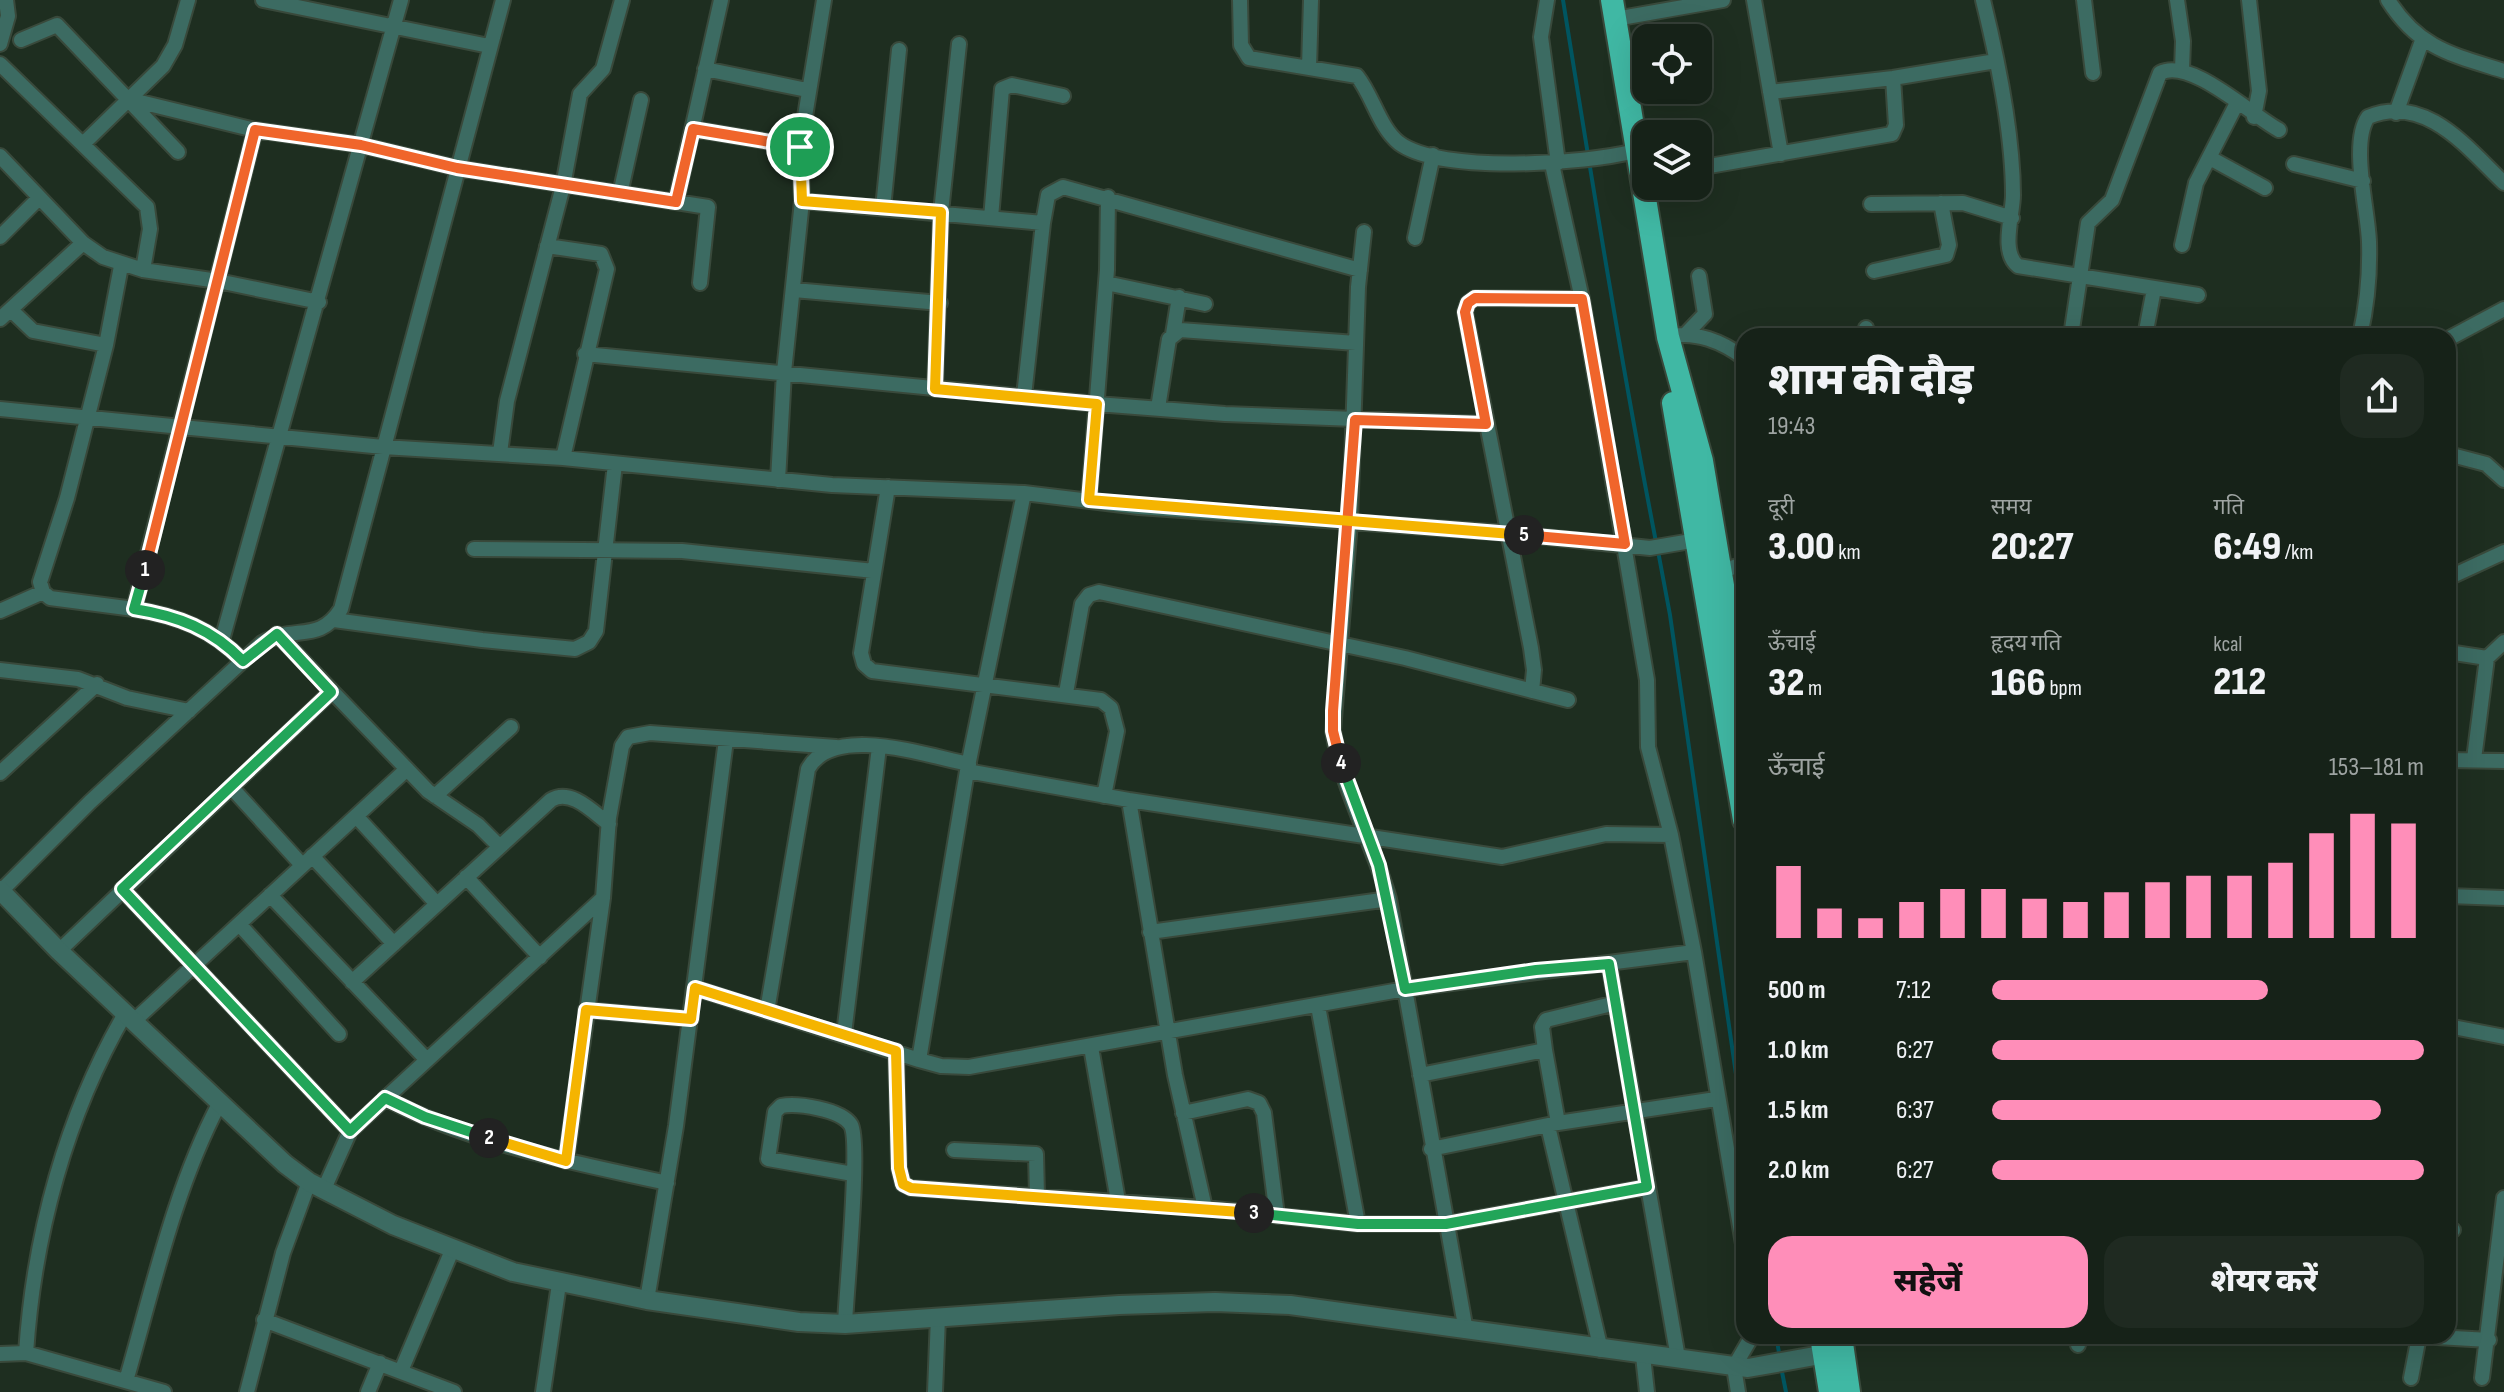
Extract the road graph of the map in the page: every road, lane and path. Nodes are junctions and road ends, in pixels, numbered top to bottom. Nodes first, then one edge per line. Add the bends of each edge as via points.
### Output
1 (6, 0) edge
2 (188, 0) edge
3 (263, 0) edge
4 (401, 0) edge
5 (503, 0) edge
6 (622, 0) edge
7 (721, 0) edge
8 (824, 0) edge
9 (1240, 0) edge
10 (1311, 0) edge
11 (1547, 0) edge
12 (1723, 0) edge
13 (1754, 0) edge
14 (1983, 0) edge
15 (2084, 0) edge
16 (2177, 0) edge
17 (2249, 0) edge
18 (2388, 0) edge
19 (298, 3) edge
20 (1613, 10) edge
21 (393, 25) junction
22 (21, 40) dead end
23 (2422, 41) junction
24 (0, 44) edge
25 (959, 44) dead end
26 (489, 46) junction
27 (899, 50) dead end
28 (1996, 61) junction
29 (0, 64) edge
30 (1309, 68) junction
31 (705, 69) junction
32 (2182, 70) junction
33 (2504, 71) edge
34 (2093, 73) dead end
35 (1893, 78) junction
36 (807, 90) junction
37 (1770, 92) junction
38 (1063, 96) dead end
39 (132, 100) junction
40 (641, 100) dead end
41 (2237, 103) junction
42 (2396, 113) junction
43 (2254, 117) junction
44 (693, 129) junction
45 (255, 130) junction
46 (2279, 130) dead end
47 (1632, 132) edge
48 (84, 143) junction
49 (361, 145) junction
50 (800, 147) junction
51 (178, 152) dead end
52 (1632, 152) edge
53 (1781, 154) junction
54 (1433, 155) junction
55 (0, 156) edge
56 (2210, 158) junction
57 (1561, 163) junction
58 (2294, 164) dead end
59 (1712, 166) edge
60 (457, 168) junction
61 (2503, 177) edge
62 (2363, 181) junction
63 (563, 186) junction
64 (2265, 188) dead end
65 (620, 194) junction
66 (1108, 197) junction
67 (39, 198) junction
68 (1648, 200) edge
69 (802, 201) junction
70 (676, 202) junction
71 (1941, 203) junction
72 (1871, 204) dead end
73 (883, 208) junction
74 (941, 212) junction
75 (991, 218) junction
76 (2012, 218) junction
77 (1043, 223) junction
78 (1364, 232) dead end
79 (0, 237) edge
80 (1415, 238) dead end
81 (83, 243) junction
82 (2182, 245) dead end
83 (547, 246) junction
84 (121, 266) junction
85 (143, 270) junction
86 (1360, 270) junction
87 (1874, 271) dead end
88 (2080, 275) junction
89 (1699, 276) dead end
90 (218, 281) junction
91 (700, 283) dead end
92 (1106, 283) junction
93 (2154, 289) junction
94 (794, 290) junction
95 (2198, 295) dead end
96 (1179, 297) junction
97 (1582, 299) junction
98 (319, 302) junction
99 (940, 303) junction
100 (1205, 304) dead end
101 (2504, 309) edge
102 (5, 314) edge
103 (2072, 328) edge
104 (2147, 328) edge
105 (2362, 328) edge
106 (1173, 334) junction
107 (2456, 335) edge
108 (1677, 336) junction
109 (1356, 343) junction
110 (106, 345) junction
111 (1736, 352) edge
112 (585, 354) junction
113 (784, 372) junction
114 (1675, 373) junction
115 (935, 389) junction
116 (1024, 396) junction
117 (1097, 404) junction
118 (1158, 408) junction
119 (0, 409) edge
120 (88, 418) junction
121 (1355, 420) junction
122 (1486, 424) junction
123 (183, 426) junction
124 (281, 434) junction
125 (383, 447) junction
126 (500, 453) junction
127 (2456, 456) edge
128 (563, 458) junction
129 (615, 464) junction
130 (778, 480) junction
131 (2504, 480) edge
132 (888, 487) junction
133 (1024, 493) junction
134 (1089, 500) junction
135 (1350, 522) junction
136 (1507, 533) junction
137 (1689, 542) junction
138 (1625, 544) junction
139 (607, 548) junction
140 (474, 549) dead end
141 (2504, 552) edge
142 (1736, 566) edge
143 (874, 571) junction
144 (1721, 571) junction
145 (2456, 574) edge
146 (43, 592) junction
147 (134, 609) junction
148 (0, 611) edge
149 (334, 620) junction
150 (1736, 628) edge
151 (277, 634) junction
152 (222, 640) junction
153 (2504, 642) edge
154 (1340, 645) junction
155 (2456, 653) edge
156 (2487, 658) junction
157 (243, 661) junction
158 (0, 670) edge
159 (97, 684) junction
160 (986, 685) junction
161 (1532, 691) junction
162 (331, 692) junction
163 (1066, 693) junction
164 (1568, 700) dead end
165 (189, 711) junction
166 (511, 727) dead end
167 (726, 740) junction
168 (836, 747) junction
169 (879, 747) junction
170 (2474, 759) junction
171 (2456, 760) edge
172 (2504, 761) edge
173 (968, 768) junction
174 (407, 769) junction
175 (0, 773) edge
176 (1736, 780) edge
177 (231, 787) junction
178 (435, 796) junction
179 (1104, 796) junction
180 (1129, 800) junction
181 (356, 816) junction
182 (609, 824) junction
183 (1671, 835) junction
184 (1370, 839) junction
185 (499, 846) junction
186 (307, 860) junction
187 (466, 877) junction
188 (122, 889) junction
189 (0, 891) edge
190 (270, 895) junction
191 (2456, 896) edge
192 (603, 898) junction
193 (2504, 898) edge
194 (1389, 899) junction
195 (437, 904) junction
196 (239, 924) junction
197 (1150, 932) junction
198 (394, 944) junction
199 (59, 951) junction
200 (1694, 952) junction
201 (540, 957) junction
202 (1609, 964) junction
203 (192, 967) junction
204 (352, 982) junction
205 (695, 988) junction
206 (1405, 989) junction
207 (1616, 1003) junction
208 (1318, 1006) junction
209 (586, 1010) junction
210 (767, 1011) junction
211 (130, 1016) junction
212 (691, 1019) junction
213 (2456, 1028) edge
214 (1170, 1032) junction
215 (339, 1034) dead end
216 (844, 1034) junction
217 (2504, 1037) edge
218 (1091, 1047) junction
219 (1545, 1050) junction
220 (896, 1051) junction
221 (426, 1059) junction
222 (919, 1060) junction
223 (1420, 1075) junction
224 (385, 1098) junction
225 (1716, 1099) junction
226 (219, 1104) junction
227 (1636, 1111) junction
228 (1183, 1113) junction
229 (1553, 1124) junction
230 (350, 1131) junction
231 (1431, 1149) junction
232 (954, 1150) dead end
233 (566, 1161) junction
234 (853, 1174) junction
235 (667, 1183) junction
236 (317, 1185) junction
237 (1647, 1187) junction
238 (1037, 1196) junction
239 (2504, 1198) edge
240 (1118, 1201) junction
241 (1568, 1201) junction
242 (1736, 1207) edge
243 (1205, 1208) junction
244 (1277, 1216) junction
245 (1358, 1224) junction
246 (1446, 1224) junction
247 (453, 1248) junction
248 (559, 1284) junction
249 (647, 1300) junction
250 (938, 1317) junction
251 (264, 1320) junction
252 (845, 1324) junction
253 (1466, 1331) junction
254 (2456, 1338) edge
255 (2489, 1340) junction
256 (1749, 1344) edge
257 (1832, 1344) edge
258 (2417, 1344) edge
259 (1601, 1350) junction
260 (26, 1353) junction
261 (0, 1354) edge
262 (1643, 1356) junction
263 (1678, 1358) junction
264 (380, 1363) junction
265 (1741, 1368) junction
266 (401, 1371) junction
267 (2411, 1378) dead end
268 (2482, 1378) dead end
269 (126, 1381) junction
270 (164, 1392) edge
271 (247, 1392) edge
272 (368, 1392) edge
273 (454, 1392) edge
274 (543, 1392) edge
275 (935, 1392) edge
276 (1647, 1392) edge
277 (1738, 1392) edge
278 (1830, 1392) edge
279 (1849, 1392) edge

1 - 24 street via 8,16
2 - 39 street via 175,45
3 - 19 street
4 - 21 street
5 - 26 street
6 - 63 street via 603,69 580,94
7 - 31 street
8 - 36 street
9 - 30 street via 1243,52 1249,58
10 - 30 street
11 - 57 street via 1541,37
12 - 20 street
13 - 37 street
14 - 28 street
15 - 34 street
16 - 32 street
17 - 43 street via 2259,91
18 - 23 street
19 - 21 street
20 - 47 highway
21 - 26 street
21 - 49 street
22 - 39 street via 57,25
23 - 33 street
23 - 42 street
25 - 74 street
26 - 60 street
27 - 73 street
28 - 35 street
28 - 76 street via 2013,174
29 - 48 street
30 - 54 street via 1357,76 1388,131 1400,143
31 - 36 street
31 - 44 street
32 - 41 street
32 - 88 street via 2160,73 2112,200 2088,223
35 - 37 street
35 - 53 street via 1892,134
36 - 50 street
37 - 53 street
38 - 75 street via 1012,85 1002,89
39 - 45 street
39 - 48 street
39 - 51 street
40 - 65 street
41 - 43 street
41 - 56 street
42 - 61 street via 2441,122
42 - 62 street via 2375,114 2364,123
43 - 46 street
44 - 50 street
44 - 70 street
45 - 49 street
45 - 90 street
48 - 85 street via 147,207 150,229
49 - 60 street
49 - 98 street
50 - 69 street
52 - 57 street
53 - 59 street
54 - 57 street
54 - 80 street
55 - 67 street
56 - 64 street
56 - 82 street via 2196,183
57 - 97 street
58 - 62 street
60 - 63 street
60 - 125 street
62 - 105 street via 2369,240
63 - 65 street
63 - 83 street
65 - 70 street
66 - 77 street via 1054,189
66 - 86 street
66 - 92 street
67 - 79 street
67 - 81 street
68 - 108 highway
69 - 73 street
69 - 94 street
70 - 91 street via 708,207
71 - 72 street
71 - 76 street via 1981,206
71 - 87 street via 1946,255
73 - 74 street
74 - 75 street
74 - 99 street
75 - 77 street
76 - 88 street via 2013,262
77 - 116 street
78 - 86 street
81 - 84 street
81 - 102 street
83 - 112 street via 601,254 606,260
83 - 126 street via 519,348
84 - 85 street
84 - 110 street
85 - 90 street
86 - 109 street
88 - 93 street
88 - 103 street
89 - 108 street via 1705,314
90 - 98 street
90 - 123 street
92 - 96 street
92 - 117 street
93 - 95 street
93 - 104 street
94 - 99 street
94 - 113 street
96 - 100 street
96 - 106 street
97 - 122 street via 1475,298 1468,303 1465,312
97 - 138 street
98 - 124 street
99 - 115 street
101 - 107 street
102 - 110 street via 33,331
106 - 109 street via 1189,328
106 - 118 street
108 - 111 street
108 - 114 highway
109 - 121 street
110 - 120 street
112 - 113 street
112 - 128 street
113 - 115 street
113 - 130 street
114 - 137 highway via 1674,412
114 - 144 highway via 1702,461
115 - 116 street
116 - 117 street
117 - 118 street
117 - 134 street
118 - 121 street
119 - 120 street
120 - 123 street
120 - 146 street via 44,563
121 - 122 street
121 - 135 street
122 - 136 street
123 - 124 street
123 - 147 street
124 - 125 street
124 - 152 street
125 - 126 street
125 - 149 street
126 - 128 street
127 - 131 street via 2486,464
128 - 129 street
129 - 130 street
129 - 139 street
130 - 132 street
132 - 133 street
132 - 143 street
133 - 134 street
133 - 160 street
134 - 135 street
135 - 136 street
135 - 154 street
136 - 138 street
136 - 161 street via 1532,659
137 - 138 street via 1650,548
137 - 176 highway
138 - 183 street via 1647,680 1648,747
139 - 140 street
139 - 143 street
139 - 149 street via 596,631 575,649
141 - 145 street
142 - 144 street
143 - 160 street via 861,653 864,664 872,671
144 - 150 highway
146 - 147 street via 60,601
146 - 148 street
147 - 152 street via 166,614
149 - 151 street via 320,631
151 - 157 street
151 - 162 street
152 - 157 street
153 - 156 street
154 - 161 street
154 - 163 street via 1099,592 1082,604
154 - 184 street via 1333,731
155 - 156 street
156 - 170 street
157 - 165 street
158 - 159 street
159 - 165 street via 142,702
159 - 175 street
160 - 163 street
160 - 173 street
161 - 164 street
162 - 174 street
162 - 177 street
163 - 179 street via 1101,700 1116,717
165 - 189 street
166 - 178 street
167 - 168 street
167 - 182 street via 650,733 628,737
167 - 205 street
168 - 169 street
168 - 210 street via 813,758 808,769
169 - 173 street
169 - 216 street
170 - 171 street
170 - 172 street
173 - 179 street
173 - 222 street
174 - 178 street
174 - 181 street
177 - 186 street
177 - 188 street
178 - 185 street
179 - 180 street
180 - 184 street
180 - 197 street
181 - 186 street
181 - 195 street
182 - 185 street via 559,795
182 - 192 street
183 - 184 street via 1606,834 1502,857
183 - 200 street
184 - 194 street
185 - 187 street
186 - 190 street
186 - 198 street
187 - 195 street
187 - 201 street
188 - 199 street
188 - 203 street
189 - 199 street
190 - 196 street
190 - 204 street
191 - 193 street
192 - 201 street
192 - 209 street
194 - 197 street
194 - 206 street
195 - 198 street
196 - 203 street
196 - 215 street
197 - 214 street
198 - 204 street
199 - 211 street
200 - 202 street
200 - 225 street
201 - 221 street
202 - 206 street
202 - 207 street
203 - 211 street
203 - 230 street
204 - 221 street
205 - 210 street
205 - 212 street
206 - 208 street
206 - 223 street
207 - 219 street via 1546,1020
207 - 227 street
208 - 214 street
208 - 245 street
209 - 212 street
209 - 233 street
210 - 216 street
211 - 226 street
211 - 260 street via 74,1119 41,1238
212 - 235 street
213 - 217 street
214 - 218 street
214 - 228 street
216 - 220 street
218 - 222 street via 969,1067
218 - 240 street
219 - 223 street
219 - 229 street
220 - 222 street
220 - 238 street via 903,1184
221 - 224 street
223 - 231 street
224 - 230 street
224 - 233 street via 425,1117
225 - 227 street
225 - 242 street
226 - 236 street
226 - 269 street via 180,1198
227 - 229 street
227 - 237 street
228 - 243 street
228 - 244 street via 1248,1099 1259,1103
229 - 231 street
229 - 241 street
230 - 236 street
231 - 246 street
232 - 238 street via 1036,1154
233 - 235 street
234 - 234 street via 854,1133 845,1118 791,1104 775,1112 768,1159
234 - 252 street
235 - 249 street
236 - 247 street via 393,1225
236 - 251 street via 283,1253
237 - 241 street
237 - 263 street
238 - 240 street
239 - 255 street
240 - 243 street
241 - 246 street
241 - 259 street
243 - 244 street
244 - 245 street
245 - 246 street
246 - 253 street
247 - 248 street
247 - 266 street
248 - 249 street
248 - 274 street
249 - 252 street
250 - 252 street
250 - 253 street via 1215,1302 1290,1305
250 - 275 street
251 - 264 street
251 - 271 street
253 - 259 street
254 - 255 street
255 - 268 street
256 - 265 street
257 - 265 street via 1796,1360
257 - 278 highway
257 - 279 highway
258 - 267 street
259 - 262 street
260 - 261 street
260 - 269 street
262 - 263 street
262 - 276 street
263 - 265 street
264 - 266 street
264 - 272 street
265 - 277 street
266 - 273 street
269 - 270 street

